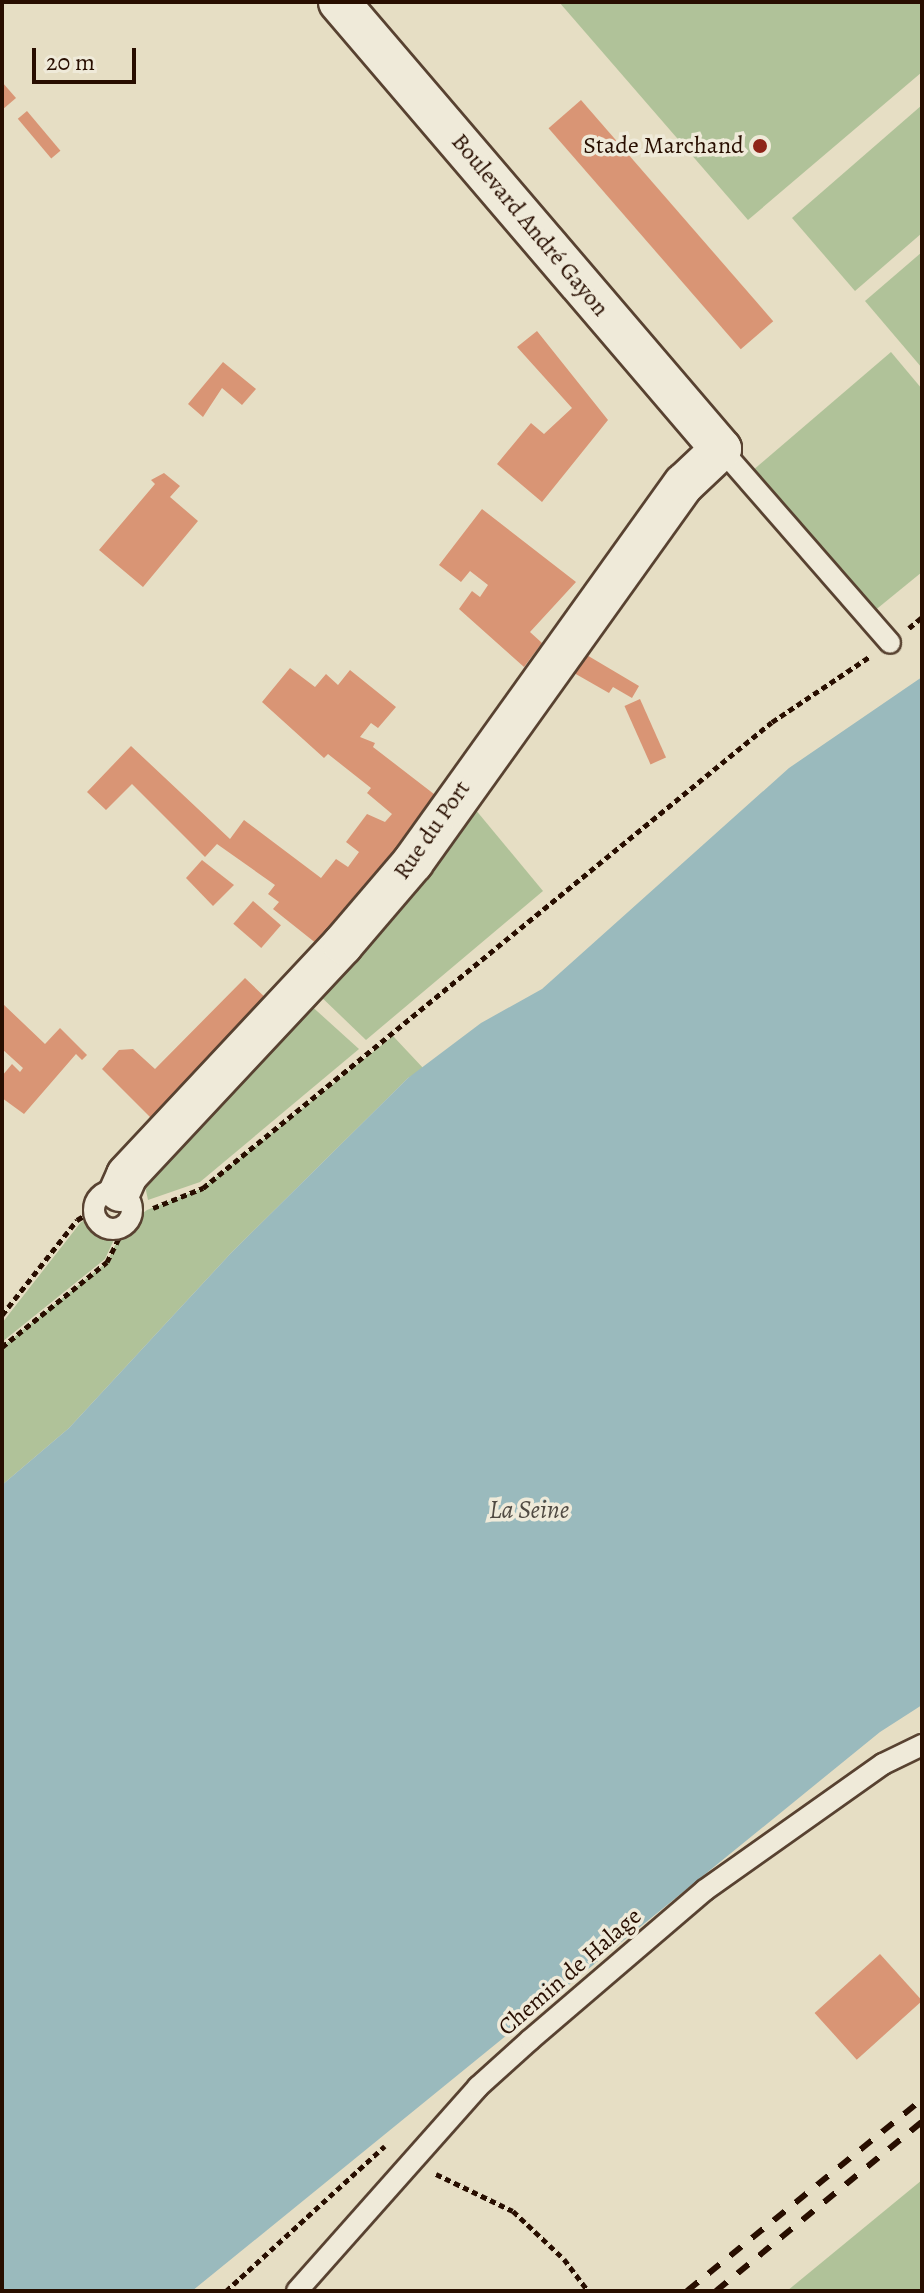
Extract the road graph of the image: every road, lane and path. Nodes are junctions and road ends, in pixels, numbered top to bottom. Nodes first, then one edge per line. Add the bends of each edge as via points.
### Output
1 (339, 2) edge
2 (721, 449) junction
3 (890, 643) joint
4 (125, 1210) junction
5 (2, 1315) edge
6 (2, 1347) edge
7 (922, 1745) edge
8 (413, 2164) junction
9 (297, 2291) edge
10 (588, 2291) edge

1 - 2 street, Boulevard André Gayon
2 - 3 lane
2 - 4 street, Rue du Port via 684,484 413,862 127,1175
3 - 4 path via 760,732 203,1188
4 - 5 path via 77,1220
4 - 6 path via 107,1262
7 - 8 lane, Chemin de Halage via 883,1764 705,1890 478,2087
8 - 9 lane, Chemin de Halage
8 - 10 path via 513,2211 564,2259

